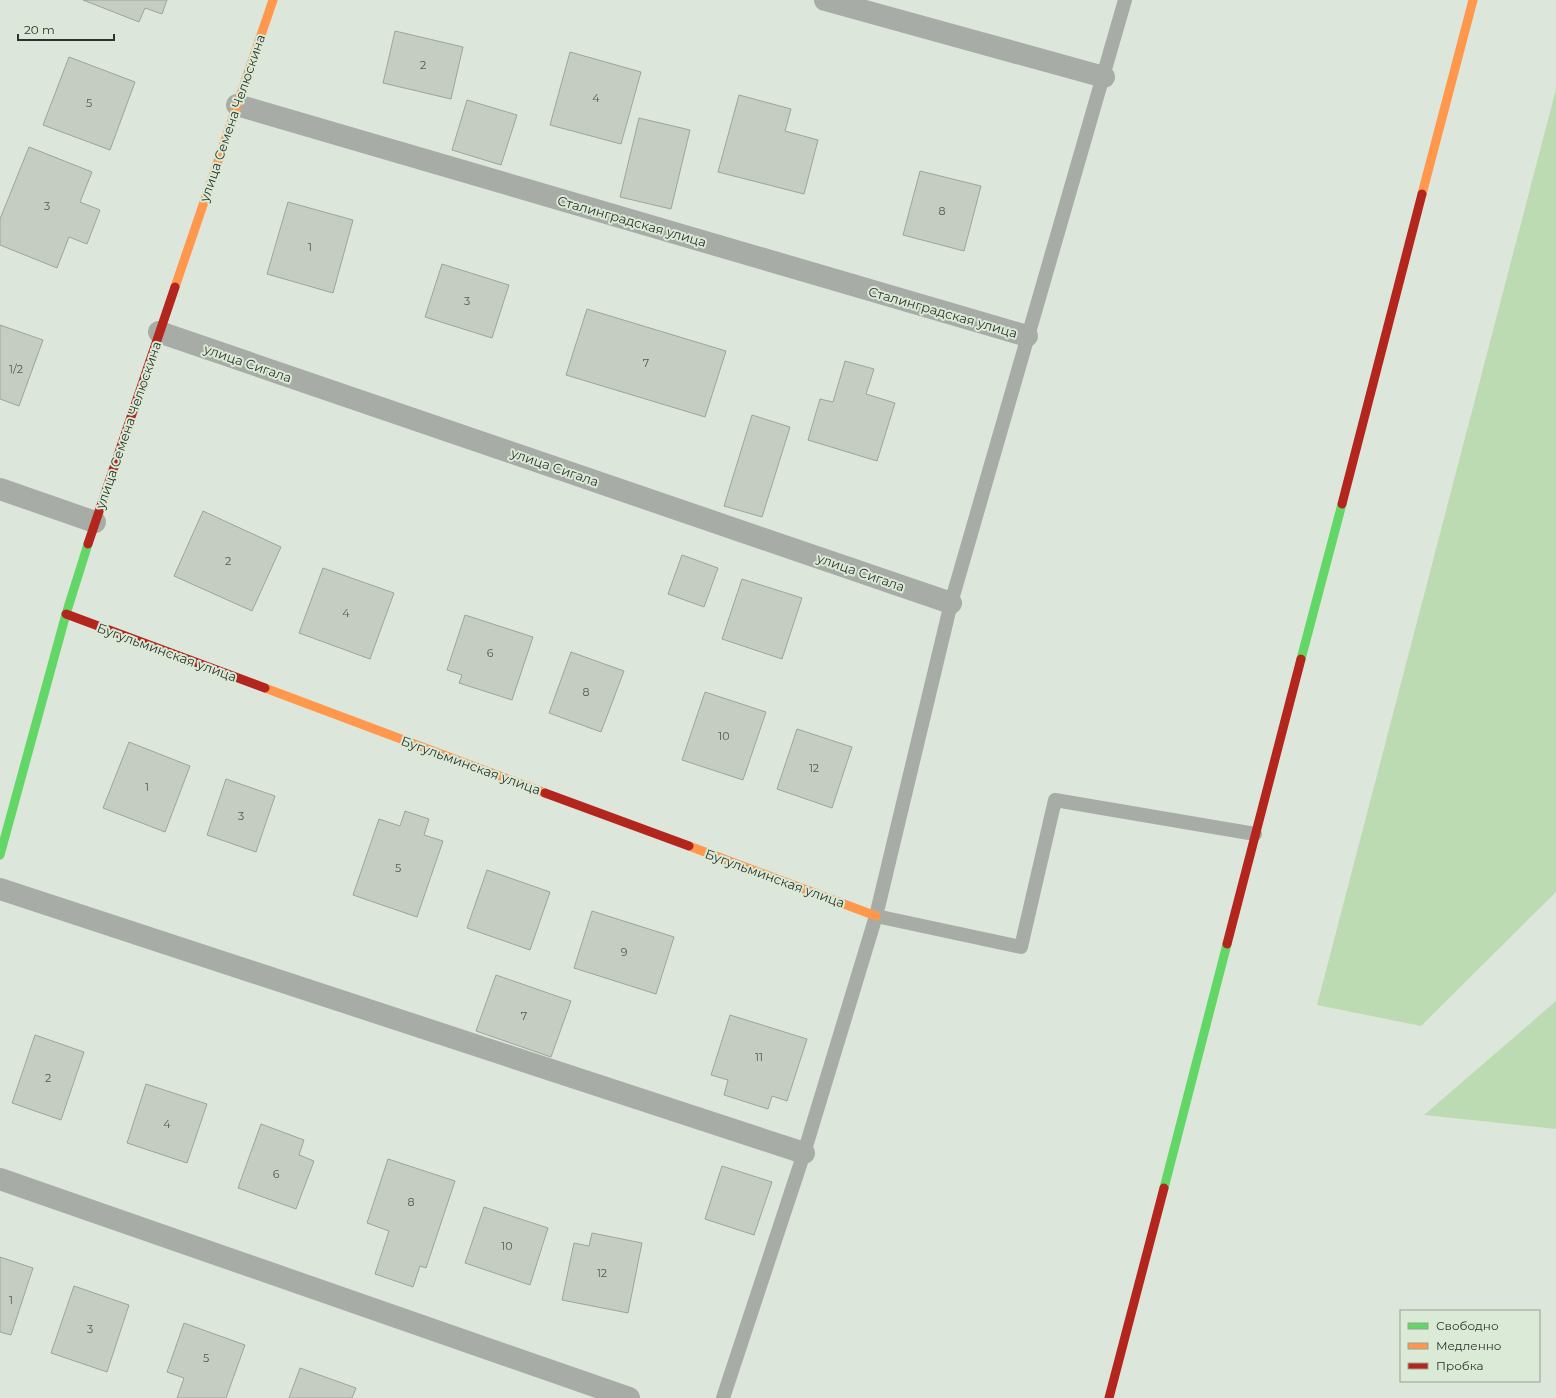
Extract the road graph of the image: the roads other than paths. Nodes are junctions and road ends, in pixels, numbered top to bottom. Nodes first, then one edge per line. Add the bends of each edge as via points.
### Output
1 (273, 0) edge
2 (825, 0) edge
3 (1125, 0) edge
4 (1472, 0) edge
5 (1104, 77) junction
6 (237, 105) junction
7 (159, 332) junction
8 (1027, 336) junction
9 (0, 489) edge
10 (95, 522) junction
11 (951, 603) junction
12 (66, 614) junction
13 (1255, 834) junction
14 (0, 855) edge
15 (0, 889) edge
16 (876, 916) junction
17 (804, 1153) junction
18 (0, 1179) edge
19 (629, 1398) edge
20 (723, 1398) edge
21 (1109, 1398) edge

1 - 6 street, улица Семена Челюскина
2 - 5 street
3 - 5 lane
4 - 13 street
5 - 8 lane
6 - 7 street, улица Семена Челюскина
6 - 8 street, Сталинградская улица
7 - 10 street, улица Семена Челюскина
7 - 11 street, улица Сигала
8 - 11 lane
9 - 10 street
10 - 12 street, улица Семена Челюскина
11 - 16 lane
12 - 14 street, улица Семена Челюскина
12 - 16 street, Бугульминская улица
13 - 16 lane via 1055,800 1021,947
13 - 21 street
15 - 17 street
16 - 17 lane
17 - 20 lane
18 - 19 street

